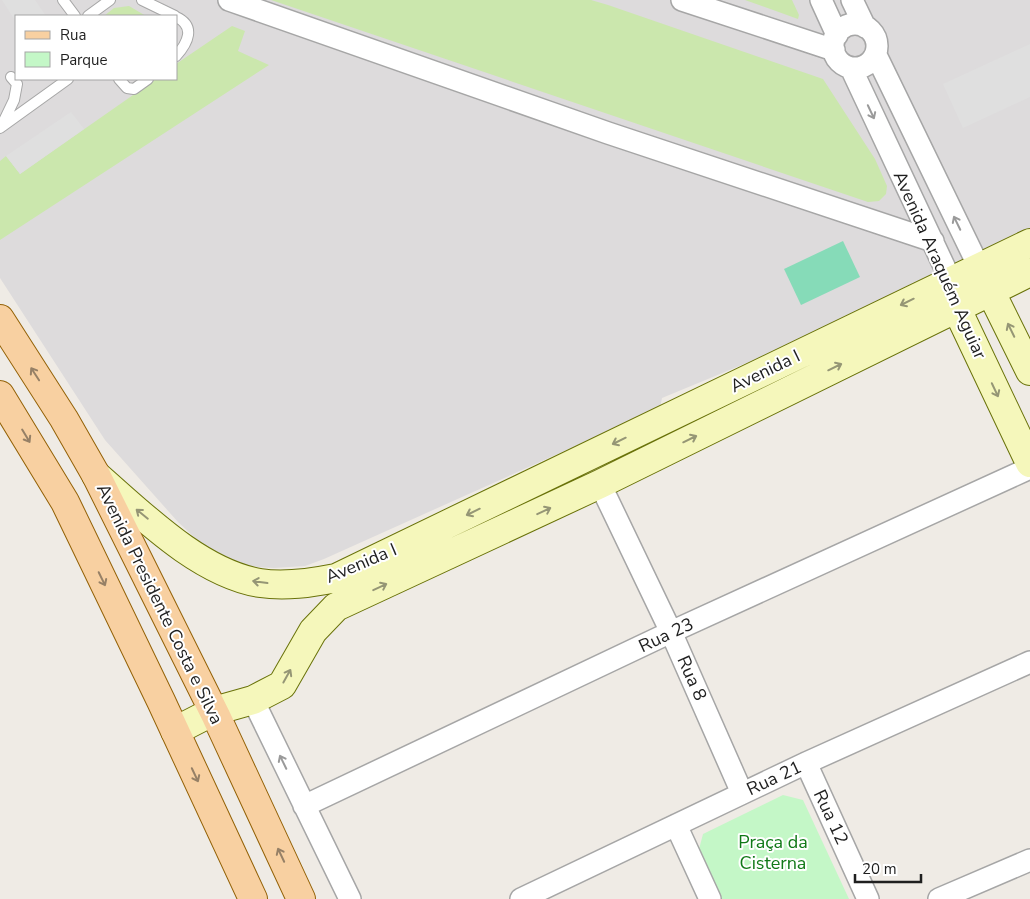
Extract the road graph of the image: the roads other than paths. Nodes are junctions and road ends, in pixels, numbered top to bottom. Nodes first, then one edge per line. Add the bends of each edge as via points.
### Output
1 (63, 0) edge
2 (110, 0) edge
3 (142, 0) edge
4 (229, 0) edge
5 (682, 0) edge
6 (820, 0) edge
7 (852, 0) edge
8 (74, 15) edge
9 (89, 15) edge
10 (174, 15) edge
11 (178, 17) edge
12 (865, 26) junction
13 (836, 42) junction
14 (178, 54) edge
15 (876, 55) junction
16 (851, 68) junction
17 (11, 77) dead end
18 (67, 80) edge
19 (120, 80) edge
20 (147, 80) edge
21 (0, 128) edge
22 (933, 242) junction
23 (1030, 243) edge
24 (1030, 272) edge
25 (985, 279) junction
26 (951, 281) junction
27 (956, 307) junction
28 (0, 319) edge
29 (1030, 371) edge
30 (0, 395) edge
31 (1030, 463) edge
32 (1030, 468) edge
33 (96, 475) junction
34 (600, 484) junction
35 (500, 499) junction
36 (512, 525) junction
37 (672, 632) junction
38 (1030, 662) edge
39 (253, 700) junction
40 (214, 711) junction
41 (175, 731) junction
42 (806, 763) junction
43 (742, 793) junction
44 (304, 806) junction
45 (676, 825) junction
46 (1030, 860) edge
47 (253, 899) edge
48 (302, 899) edge
49 (350, 899) edge
50 (521, 899) edge
51 (710, 899) edge
52 (868, 899) edge
53 (939, 899) edge

1 - 8 lane
2 - 9 lane
3 - 10 lane
4 - 22 street via 599,130
5 - 13 street
6 - 13 street
7 - 12 street
11 - 14 lane via 189,29 188,42
12 - 13 street via 848,26
12 - 15 street via 876,37
13 - 16 street via 840,61
15 - 16 street via 865,66
25 -> 15 street, Avenida Araquém Aguiar
16 -> 22 street, Avenida Araquém Aguiar
17 - 21 lane via 17,84 14,100
18 - 21 lane
19 - 20 lane via 127,88 134,89
22 - 26 street, Avenida Araquém Aguiar
23 - 25 street, Avenida I
24 - 25 street, Avenida I
25 - 26 street, Avenida I
25 - 27 street, Avenida I
29 -> 25 street, Avenida Araquém Aguiar
26 - 27 street, Avenida Araquém Aguiar
26 -> 35 street, Avenida I
27 -> 31 street, Avenida Araquém Aguiar
34 -> 27 street, Avenida I
33 -> 28 main road, Avenida Presidente Costa e Silva
30 -> 41 main road via 65,502
32 - 37 street, Rua 23
35 -> 33 street, Avenida I via 336,578 309,584 261,583 235,576 180,545
33 - 40 main road, Avenida Presidente Costa e Silva
36 -> 34 street, Avenida I
34 - 37 street, Rua 8
35 - 36 street
39 -> 36 street, Avenida I via 282,685 313,631 336,607
37 - 43 street, Rua 8
37 - 44 street, Rua 23
38 - 42 street, Rua 21
39 - 40 street, Avenida I
44 -> 39 street
40 - 41 street, Avenida I
48 -> 40 main road, Avenida Presidente Costa e Silva
41 -> 47 main road
42 - 43 street, Rua 21
42 - 52 street, Rua 12
43 - 45 street, Rua 21
44 - 49 street
45 - 50 street, Rua 21
45 - 51 street
46 - 53 street

